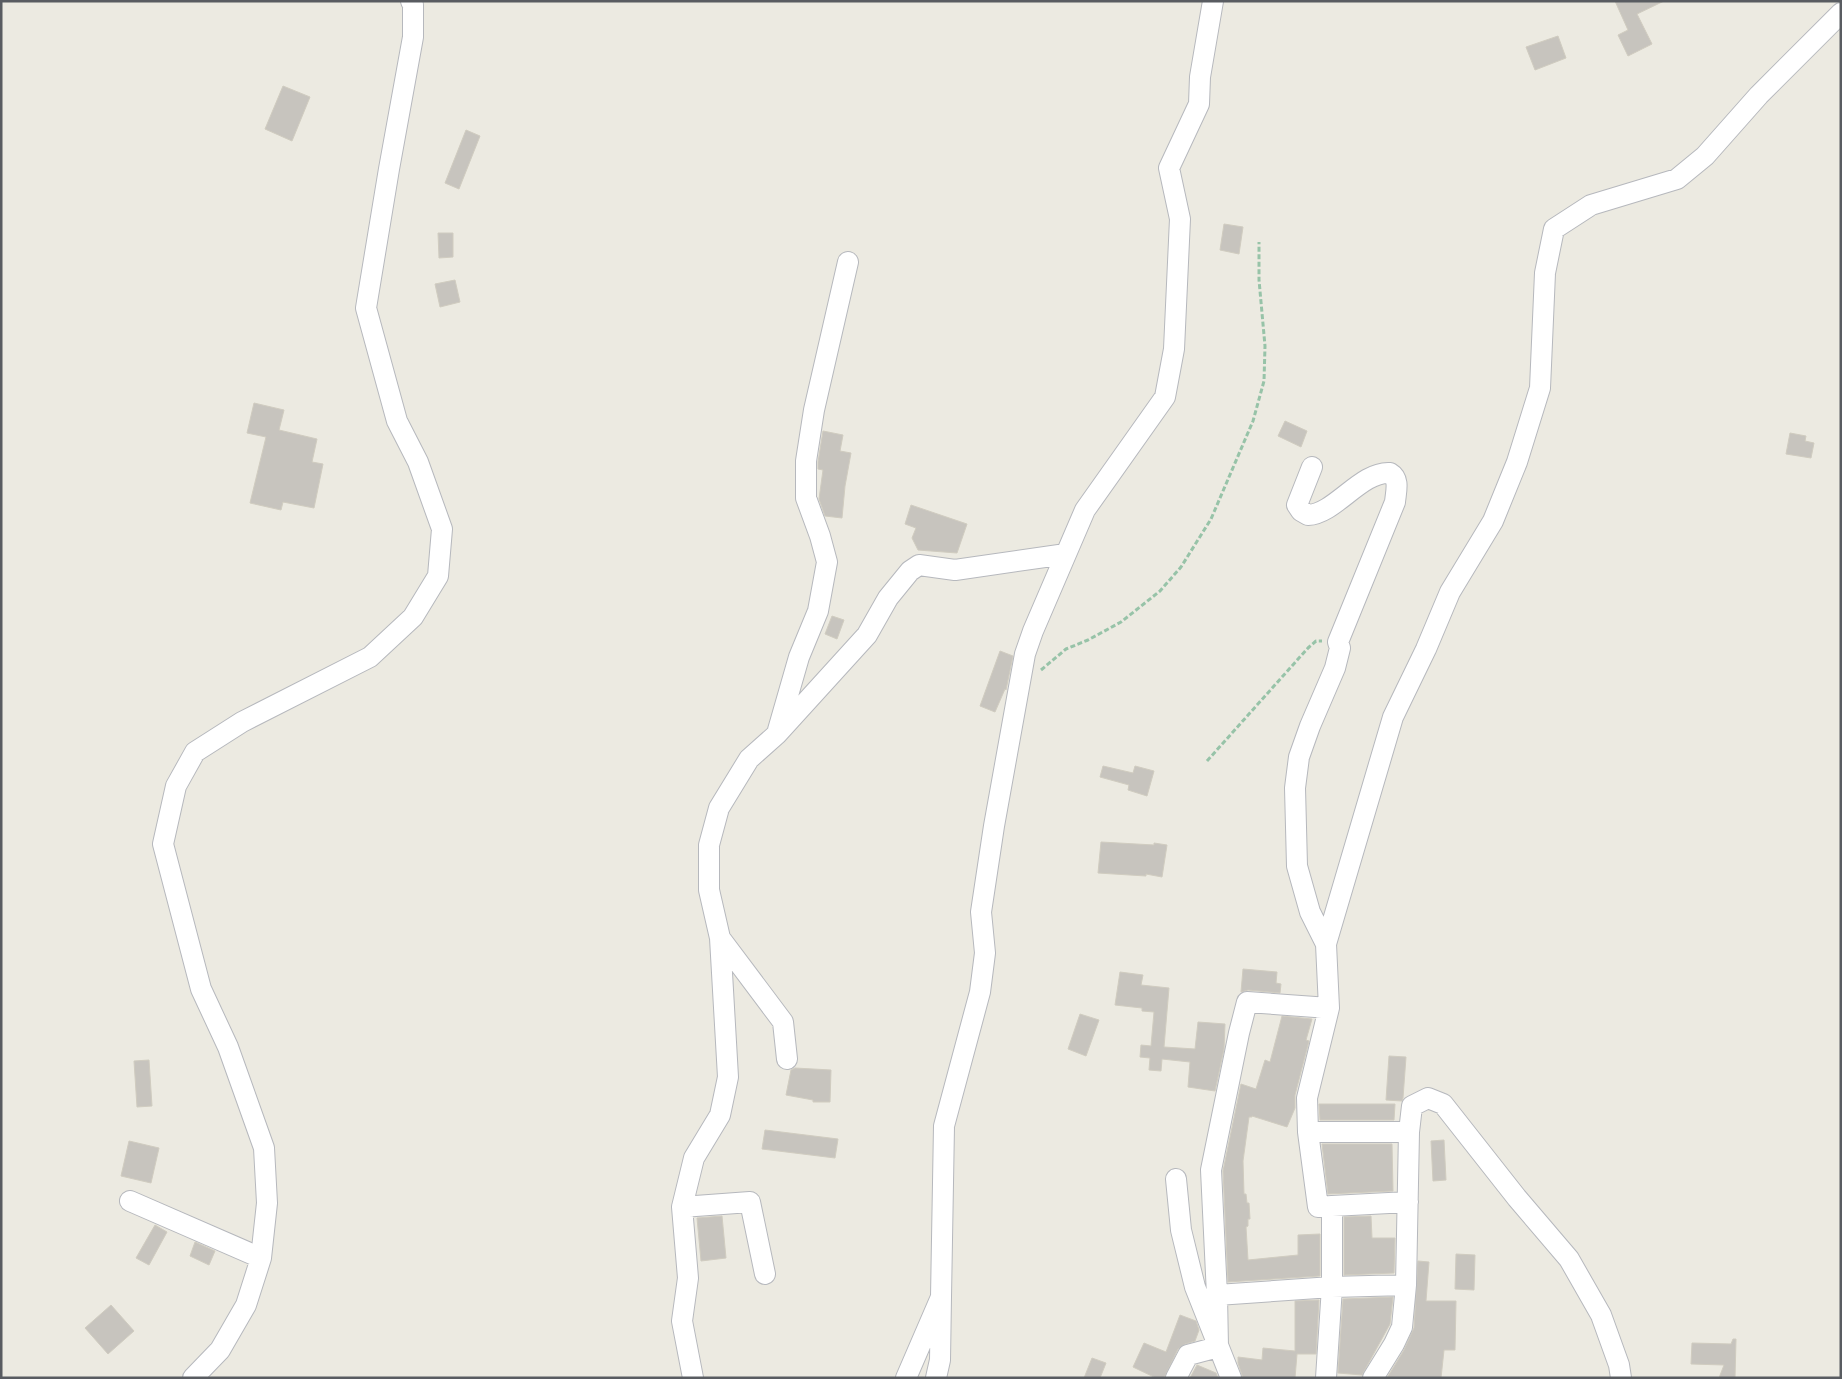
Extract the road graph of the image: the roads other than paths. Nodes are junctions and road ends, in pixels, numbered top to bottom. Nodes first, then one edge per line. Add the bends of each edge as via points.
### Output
1 (411, 1) edge
2 (1214, 1) edge
3 (1841, 13) edge
4 (848, 262) dead end
5 (1312, 468) dead end
6 (1066, 554) junction
7 (777, 734) junction
8 (720, 938) junction
9 (1326, 944) junction
10 (1329, 1008) junction
11 (787, 1059) dead end
12 (1308, 1132) junction
13 (1408, 1132) junction
14 (1176, 1179) dead end
15 (130, 1201) dead end
16 (1408, 1202) junction
17 (1332, 1206) junction
18 (682, 1207) junction
19 (261, 1258) junction
20 (765, 1274) dead end
21 (1406, 1285) junction
22 (1332, 1287) junction
23 (1217, 1295) junction
24 (941, 1297) junction
25 (1218, 1347) junction
26 (193, 1378) edge
27 (693, 1378) edge
28 (906, 1378) edge
29 (936, 1378) edge
30 (1176, 1378) edge
31 (1231, 1378) edge
32 (1326, 1378) edge
33 (1374, 1378) edge
34 (1621, 1378) edge

1 - 19 street via 412,37 366,308 397,420 418,462 442,528 438,576 414,617 370,658 242,722 195,752 176,786 164,844 201,989 228,1047 264,1148 267,1203
2 - 6 street via 1198,104 1168,168 1180,219 1174,349 1165,397 1085,510
3 - 9 street via 1759,94 1705,156 1676,178 1591,205 1554,229 1545,273 1540,388 1517,462 1493,521 1450,592 1393,717
4 - 7 street via 814,410 806,461 806,498 827,562 818,611 799,657
5 - 9 street via 1297,505 1308,515 1317,513 1379,474 1390,472 1396,481 1395,502 1338,642 1340,648 1335,668 1299,757 1295,788 1297,866 1310,912
6 - 7 street via 955,570 919,565 914,568 888,598 867,635
6 - 24 street via 1025,654 994,826 981,912 985,954 980,992 944,1126
7 - 8 street via 749,760 719,808 709,845 709,890
8 - 11 street via 783,1022
8 - 18 street via 728,1077 720,1115 694,1158
9 - 10 street
10 - 12 street via 1307,1098
10 - 23 street via 1247,1002 1211,1170
12 - 13 street
12 - 17 street via 1318,1207
13 - 16 street
13 - 34 street via 1412,1106 1428,1098 1443,1104 1569,1259 1601,1315
14 - 25 street via 1181,1230 1193,1278
15 - 19 street
16 - 17 street
16 - 21 street
17 - 22 street
18 - 20 street via 750,1202
18 - 27 street via 688,1278 682,1321
19 - 26 street via 246,1305 220,1350
21 - 22 street
21 - 33 street via 1402,1327
22 - 23 street
22 - 32 street
23 - 25 street
24 - 28 street
24 - 29 street via 940,1360
25 - 30 street via 1188,1355
25 - 31 street

